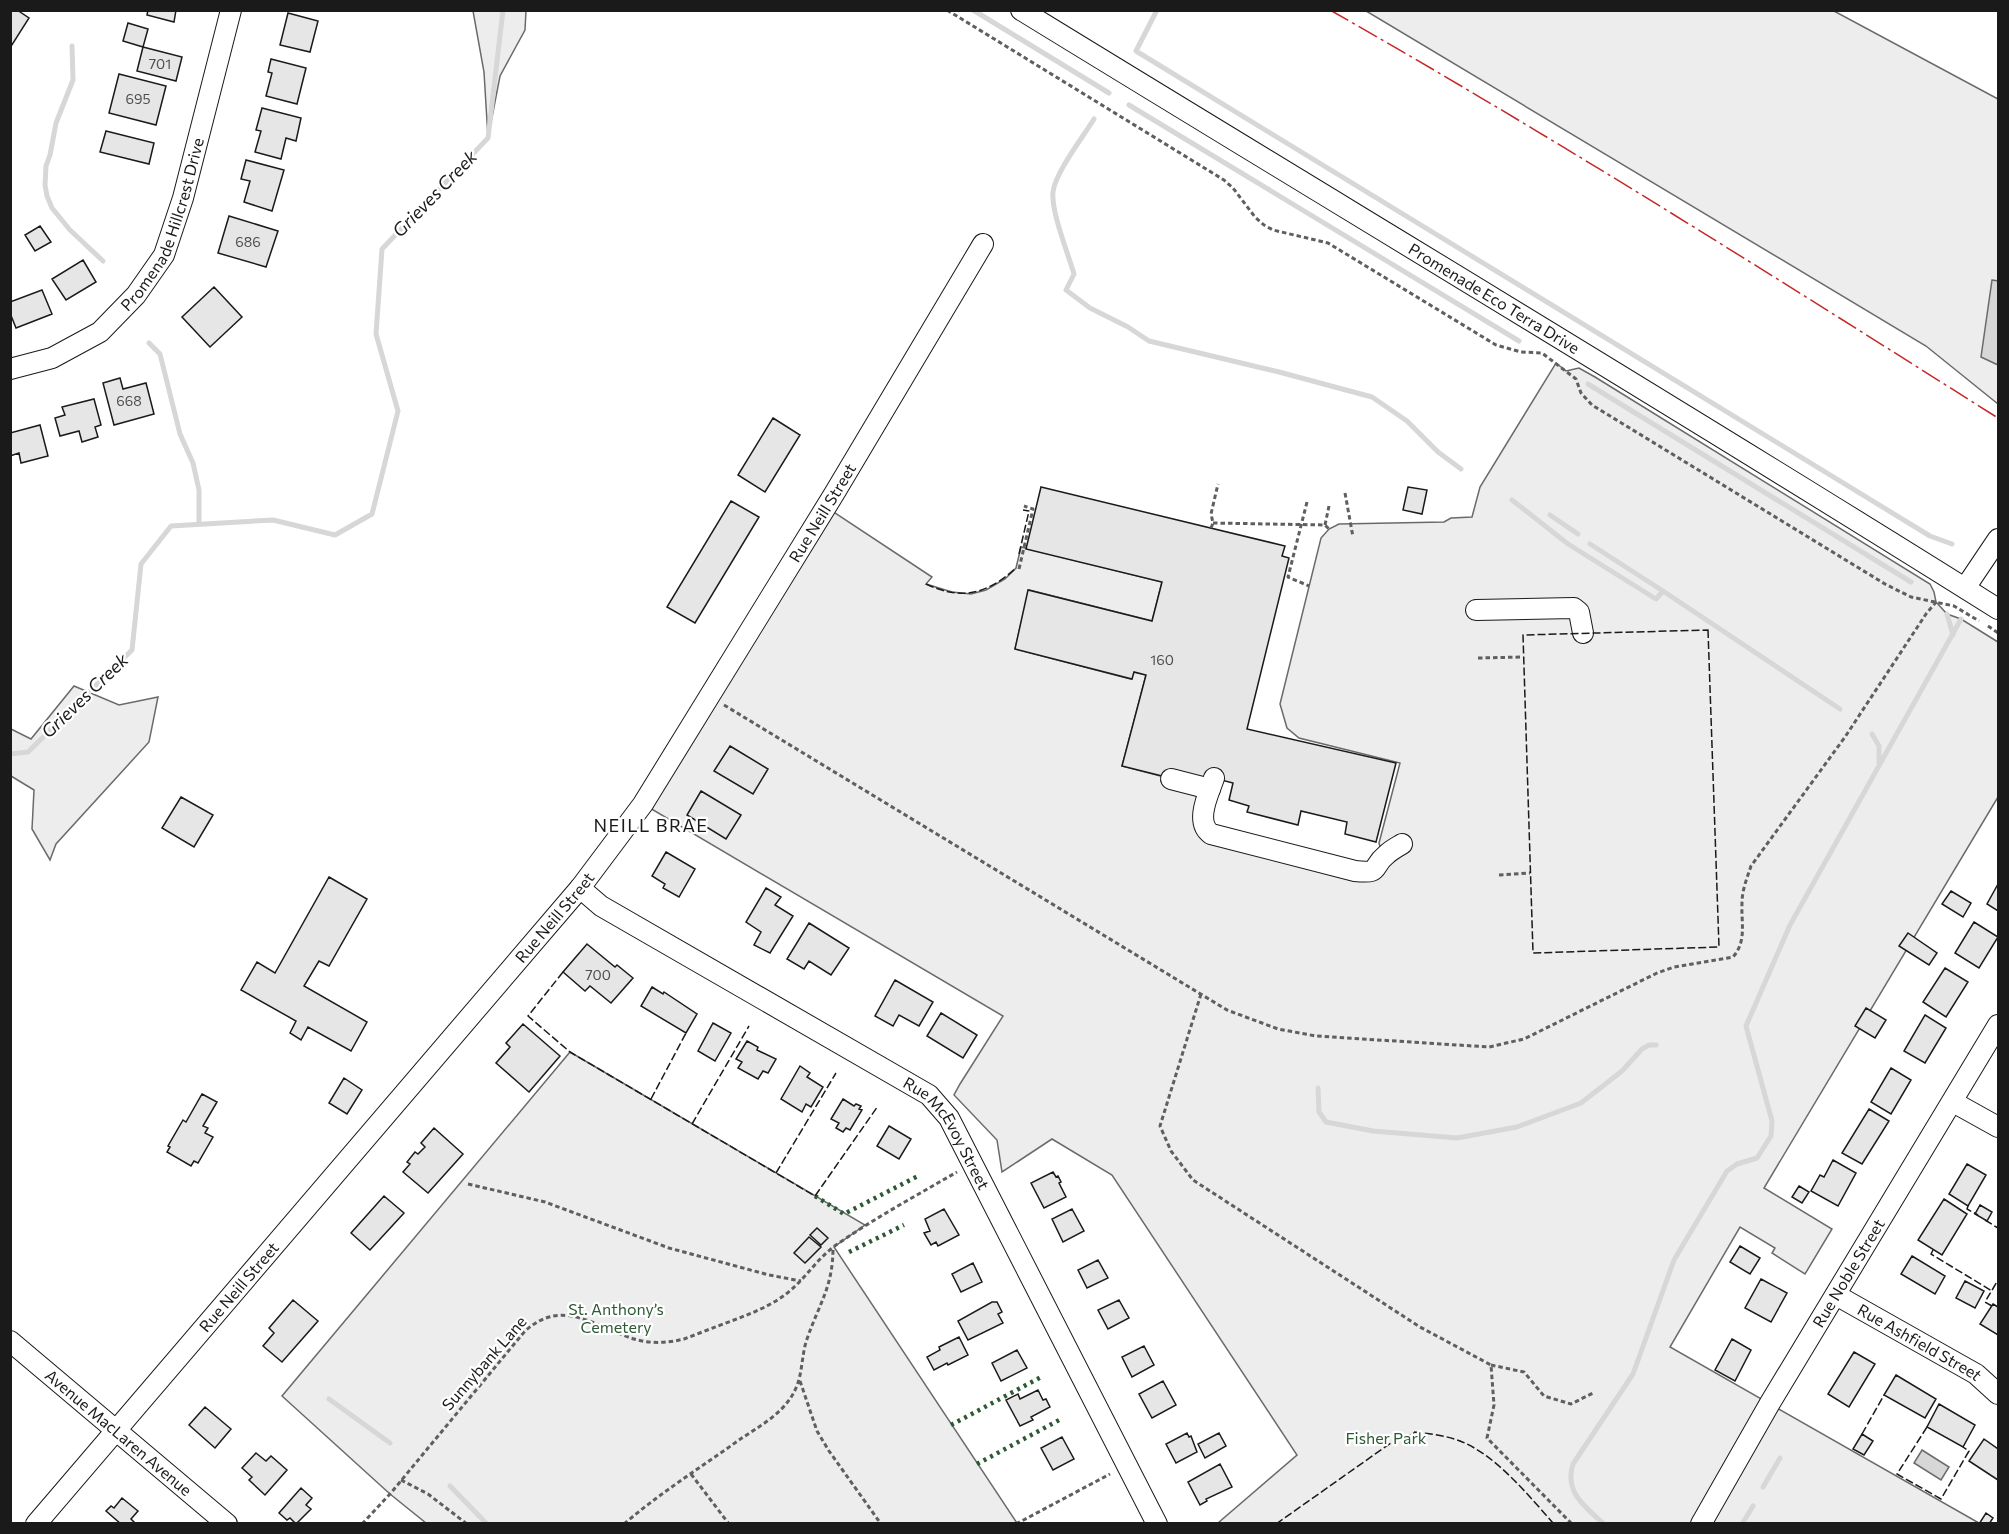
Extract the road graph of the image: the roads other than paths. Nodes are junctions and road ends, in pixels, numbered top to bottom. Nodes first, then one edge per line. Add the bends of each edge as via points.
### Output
1 (231, 10) edge
2 (1021, 10) edge
3 (983, 244) dead end
4 (10, 369) edge
5 (1998, 539) edge
6 (1965, 588) junction
7 (1998, 609) edge
8 (1476, 610) dead end
9 (1582, 633) dead end
10 (1171, 779) dead end
11 (1402, 844) dead end
12 (580, 888) junction
13 (1998, 1025) edge
14 (1953, 1102) junction
15 (1998, 1127) edge
16 (1836, 1294) junction
17 (10, 1341) edge
18 (1998, 1394) edge
19 (115, 1430) junction
20 (36, 1524) edge
21 (226, 1524) edge
22 (1157, 1524) edge
23 (1701, 1524) edge

1 - 4 street, Promenade Hillcrest Drive via 183,198 164,255 136,295 100,332 52,358
2 - 6 street, Promenade Eco Terra Drive via 1547,333 1672,405
3 - 12 street, Rue Neill Street via 643,804
5 - 6 street
6 - 7 street, Promenade Eco Terra Drive
8 - 9 street via 1574,608 1579,612
10 - 11 street via 1212,783 1203,814 1206,830 1211,834 1368,873 1384,855
12 - 19 street, Rue Neill Street
12 - 22 street, Rue McEvoy Street via 602,906 929,1095 949,1118
13 - 14 street, Rue Noble Street
14 - 15 street
14 - 16 street, Rue Noble Street
16 - 18 street, Rue Ashfield Street via 1976,1374
16 - 23 street, Rue Noble Street
17 - 19 street, Avenue MacLaren Avenue
19 - 20 street, Rue Neill Street
19 - 21 street, Avenue MacLaren Avenue

